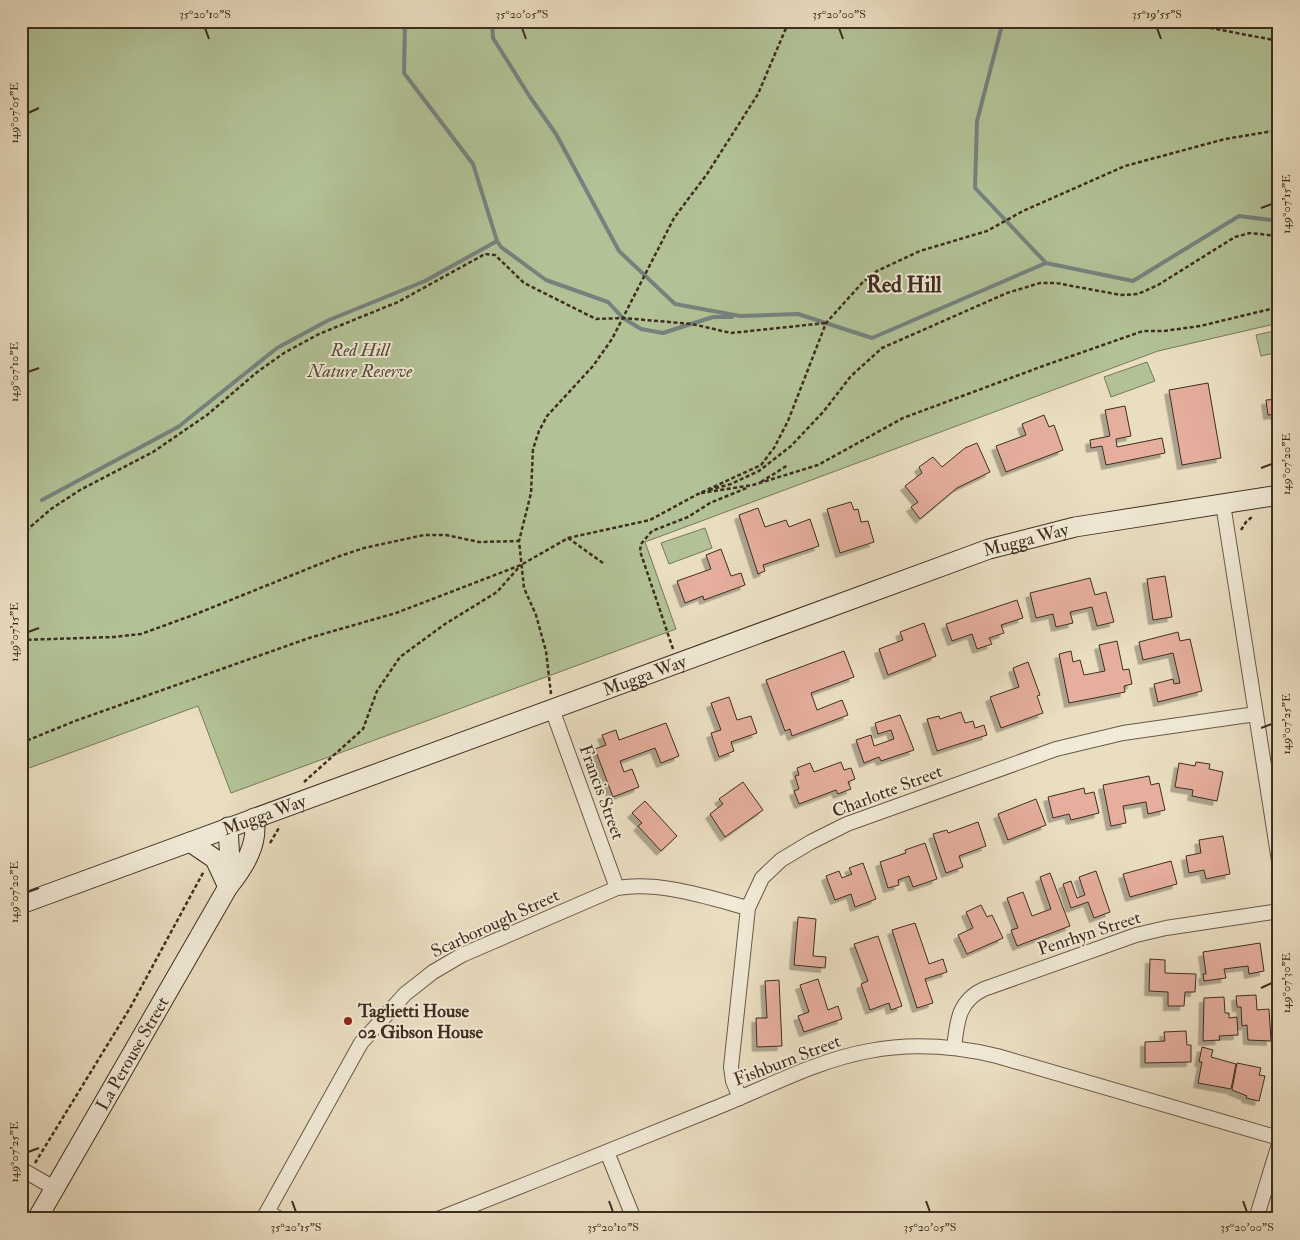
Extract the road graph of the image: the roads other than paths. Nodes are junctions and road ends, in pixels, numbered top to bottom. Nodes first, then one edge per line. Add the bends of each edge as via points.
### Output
1 (1279, 495) edge
2 (1223, 504) junction
3 (552, 709) junction
4 (1256, 714) junction
5 (254, 818) junction
6 (228, 828) junction
7 (190, 842) junction
8 (1275, 863) edge
9 (228, 887) junction
10 (617, 888) junction
11 (21, 904) edge
12 (1274, 907) edge
13 (748, 908) junction
14 (954, 1048) junction
15 (740, 1098) junction
16 (1279, 1138) edge
17 (1279, 1144) edge
18 (607, 1152) junction
19 (25, 1171) edge
20 (56, 1189) junction
21 (265, 1215) edge
22 (37, 1219) edge
23 (280, 1219) edge
24 (438, 1219) edge
25 (634, 1219) edge
26 (1256, 1219) edge

1 - 2 main road, Mugga Way
2 - 3 main road, Mugga Way via 1075,527 1025,539 951,562
2 - 4 street
3 - 5 main road, Mugga Way
3 - 10 street, Francis Street
4 - 8 street
4 - 13 street, Charlotte Street via 1092,738 847,824 781,860 762,878
5 - 6 main road, Mugga Way
5 - 9 main road, La Perouse Street via 256,826 247,860
6 - 7 main road, Mugga Way
6 - 9 main road, La Perouse Street
7 - 9 main road via 214,859
7 - 11 main road, Mugga Way
9 - 20 main road, La Perouse Street
10 - 13 street, Scarborough Street via 700,895
10 - 21 street, Scarborough Street via 462,955 405,994 361,1043
12 - 14 street, Penrhyn Street via 1136,935 984,989 964,1004 957,1020
13 - 15 street, Charlotte Street via 731,1068
14 - 15 street, Fishburn Street via 892,1048 847,1055
14 - 16 street, Fishburn Street via 997,1056
15 - 18 street, Fishburn Street
17 - 26 street
18 - 24 street, Fishburn Street
18 - 25 street
19 - 20 street
20 - 22 main road, La Perouse Street
21 - 23 street

